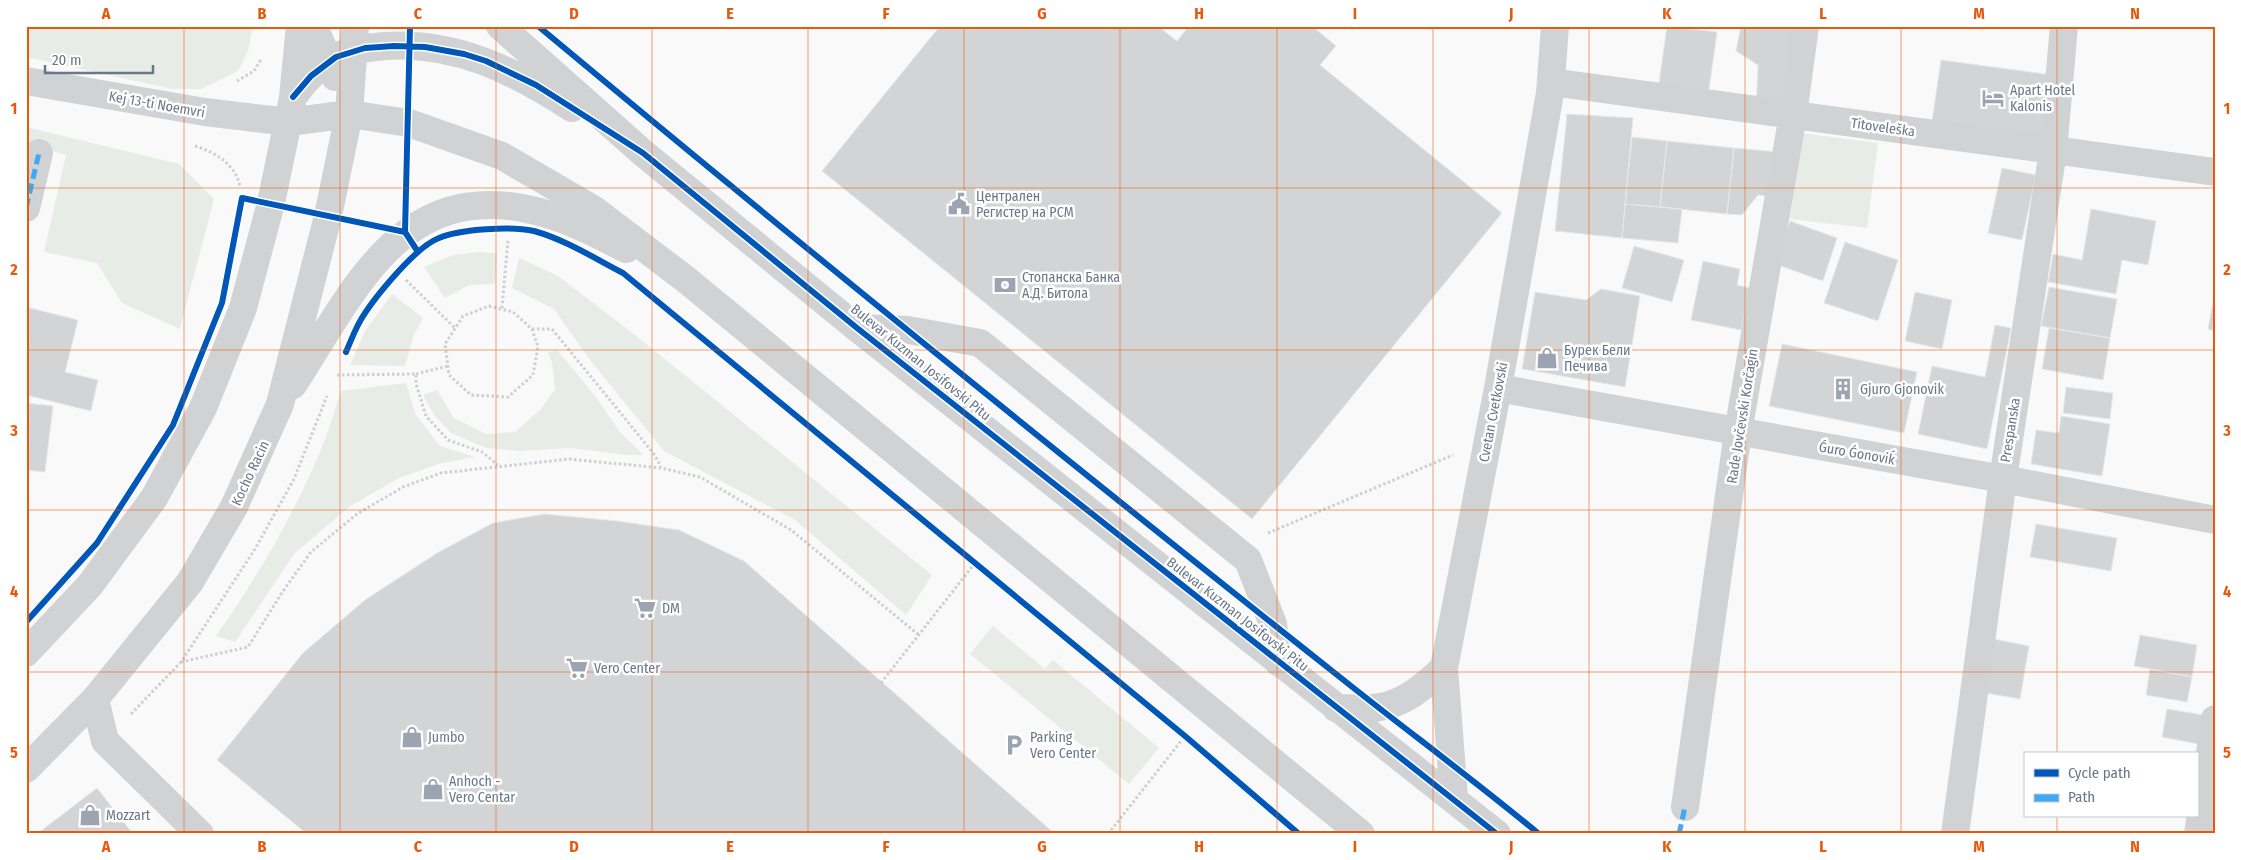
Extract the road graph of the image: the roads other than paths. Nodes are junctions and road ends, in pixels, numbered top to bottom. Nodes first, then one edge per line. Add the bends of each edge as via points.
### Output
1 (300, 26) edge
2 (314, 26) edge
3 (500, 26) edge
4 (1555, 26) edge
5 (1805, 26) edge
6 (2064, 26) edge
7 (354, 38) edge
8 (329, 61) junction
9 (26, 81) edge
10 (1551, 82) junction
11 (291, 110) junction
12 (349, 114) junction
13 (1793, 115) junction
14 (2053, 150) junction
15 (39, 153) dead end
16 (643, 153) junction
17 (2215, 172) edge
18 (26, 208) edge
19 (684, 278) junction
20 (858, 328) junction
21 (1498, 388) junction
22 (280, 404) junction
23 (1738, 432) junction
24 (2003, 479) junction
25 (2215, 520) edge
26 (26, 653) edge
27 (1278, 662) junction
28 (1444, 668) junction
29 (95, 699) junction
30 (1336, 708) junction
31 (2215, 719) edge
32 (26, 769) edge
33 (1454, 798) junction
34 (1685, 807) dead end
35 (200, 834) edge
36 (1361, 834) edge
37 (1496, 834) edge
38 (1955, 834) edge
39 (2198, 834) edge

1 - 11 street
2 - 8 street
3 - 16 street, Bulevar Kuzman Josifovski Pitu
4 - 10 street, Cvetan Cvetkovski
5 - 13 street, Rade Jovčevski Korčagin
6 - 14 street, Prespanska
7 - 8 street, Bulevar Kuzman Josifovski Pitu
7 - 12 street, Kocho Racin
7 - 16 street, Bulevar Kuzman Josifovski Pitu via 394,46 425,47 486,61 536,85
8 - 11 street, Bulevar Kuzman Josifovski Pitu via 303,84
8 - 12 street
9 - 11 street, Kej 13-ti Noemvri via 205,112
10 - 13 street, Titoveleška
10 - 21 street, Cvetan Cvetkovski
11 - 12 street, Kej 13-ti Noemvri
11 - 26 street via 243,308 203,408 154,498 90,585
12 - 19 street via 409,123 502,156 593,209
12 - 22 street, Kocho Racin via 328,216
13 - 14 street, Titoveleška
13 - 23 street, Rade Jovčevski Korčagin
14 - 17 street, Titoveleška
14 - 24 street, Prespanska
15 - 18 street
16 - 20 street, Bulevar Kuzman Josifovski Pitu
19 - 22 street via 551,215 495,204 451,209 428,217 405,232 369,268
19 - 36 street
20 - 27 street, Bulevar Kuzman Josifovski Pitu
20 - 27 street via 908,330 980,343 1248,560 1274,624
21 - 23 street, Ǵuro Ǵonoviḱ
21 - 28 street, Cvetan Cvetkovski
22 - 29 street, Kocho Racin via 234,507 190,582
23 - 24 street, Ǵuro Ǵonoviḱ
23 - 34 street, Rade Jovčevski Korčagin
24 - 25 street, Ǵuro Ǵonoviḱ
24 - 38 street, Prespanska
27 - 30 street, Bulevar Kuzman Josifovski Pitu
28 - 30 street via 1398,702 1379,708
28 - 33 street, Cvetan Cvetkovski
29 - 32 street, Kocho Racin
29 - 35 street via 106,741
30 - 33 street, Bulevar Kuzman Josifovski Pitu
31 - 39 street
33 - 37 street, Bulevar Kuzman Josifovski Pitu

